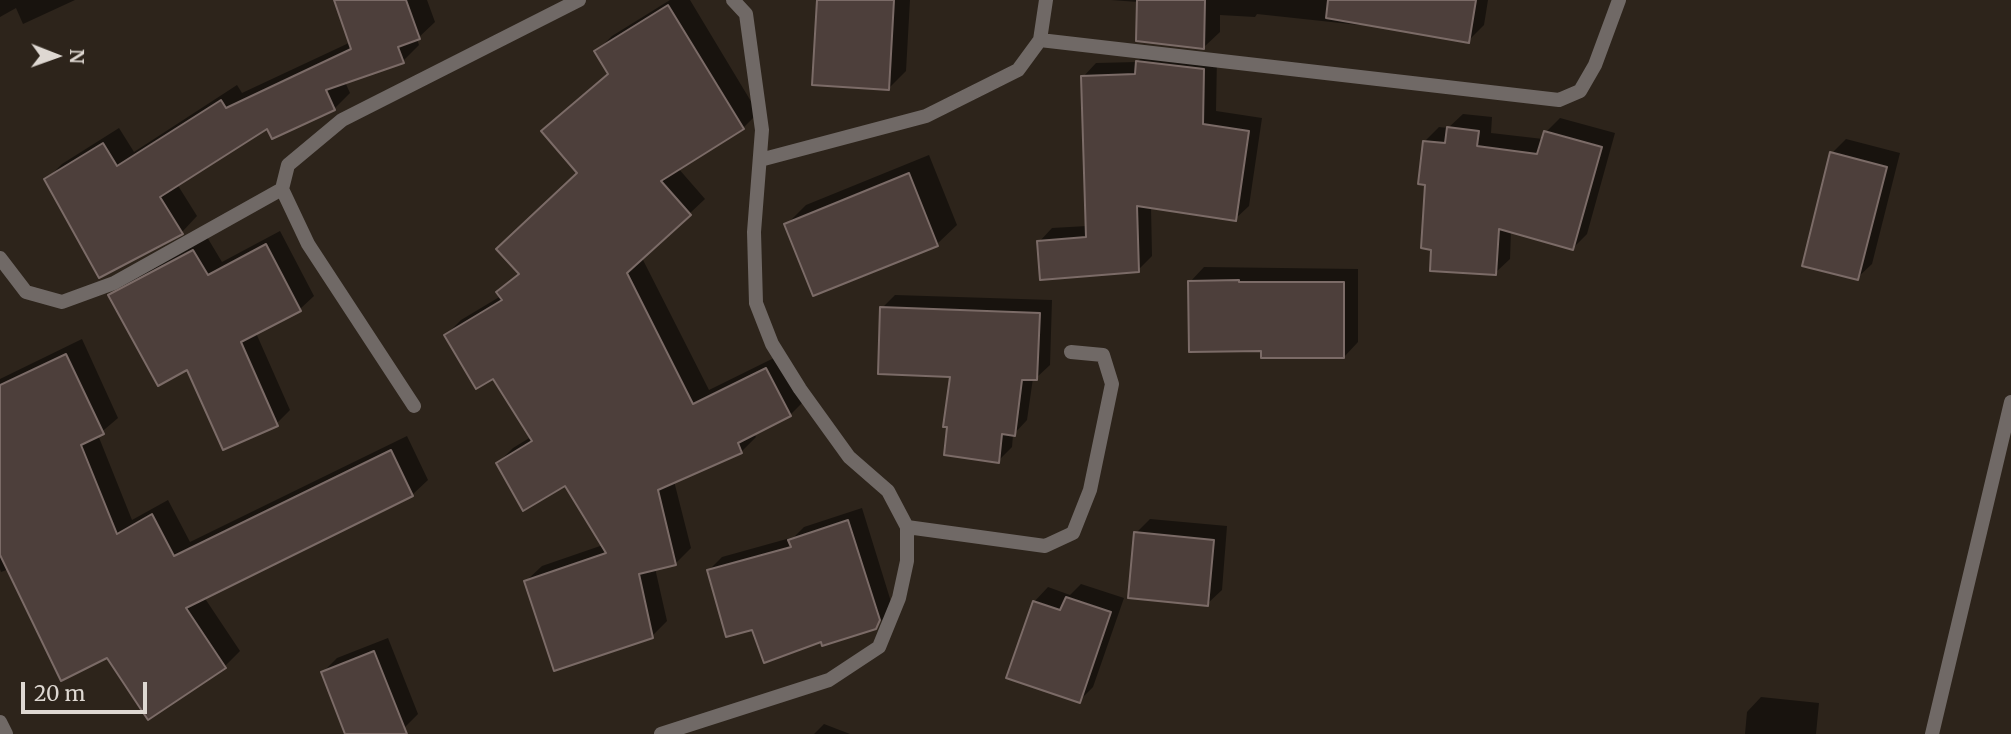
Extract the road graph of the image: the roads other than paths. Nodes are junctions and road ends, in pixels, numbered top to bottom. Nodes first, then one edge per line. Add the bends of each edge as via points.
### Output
1 (579, 0) edge
2 (733, 0) edge
3 (1046, 0) edge
4 (1619, 0) edge
5 (1040, 40) junction
6 (760, 160) junction
7 (282, 189) junction
8 (0, 258) edge
9 (1071, 352) dead end
10 (2011, 402) edge
11 (414, 406) dead end
12 (907, 527) junction
13 (0, 722) edge
14 (6, 734) edge
15 (661, 734) edge
16 (1932, 734) edge

1 - 7 street via 342,120 288,165
2 - 6 street via 746,14 762,130
3 - 5 street
4 - 5 street via 1595,65 1580,91 1559,100
5 - 6 street via 1018,70 926,116
6 - 12 street via 754,232 756,303 772,344 849,457 888,491
7 - 8 street via 114,283 62,302 26,292
7 - 11 street via 308,244
9 - 12 street via 1103,355 1112,384 1090,490 1073,533 1045,547
10 - 16 street
12 - 15 street via 907,561 880,647 829,680
13 - 14 street

